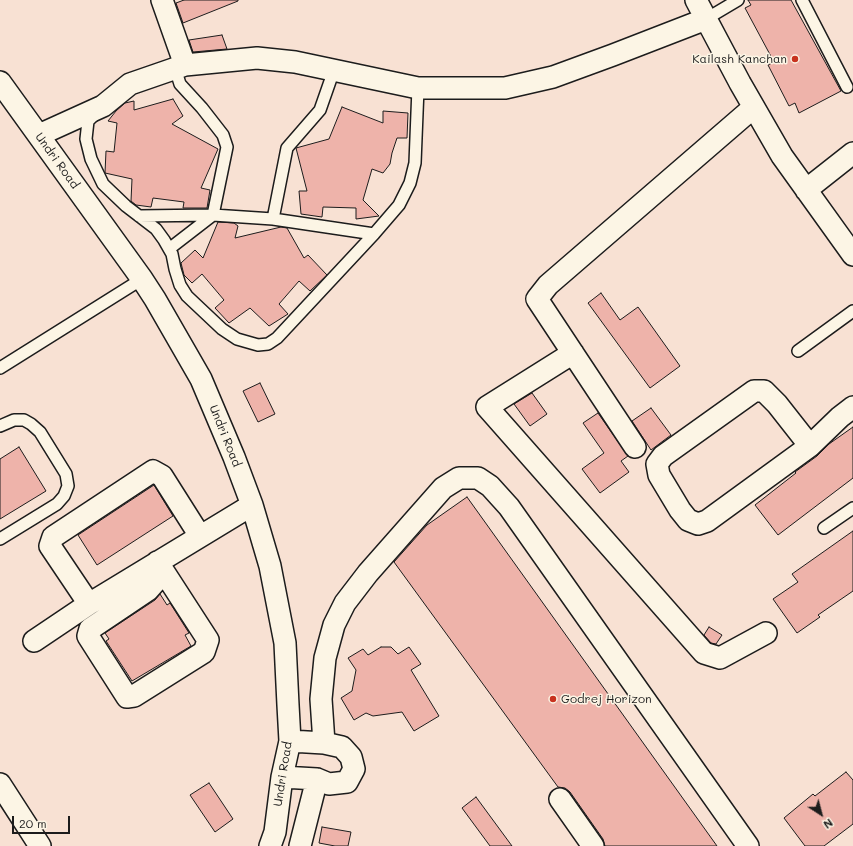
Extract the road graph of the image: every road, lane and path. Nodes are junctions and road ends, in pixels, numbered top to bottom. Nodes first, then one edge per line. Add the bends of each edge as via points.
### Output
1 (162, 0) edge
2 (696, 0) edge
3 (738, 0) edge
4 (805, 2) edge
5 (706, 19) junction
6 (180, 67) junction
7 (334, 70) junction
8 (0, 82) edge
9 (847, 87) dead end
10 (418, 88) junction
11 (103, 106) junction
12 (754, 108) junction
13 (39, 136) junction
14 (853, 153) edge
15 (806, 190) junction
16 (213, 215) junction
17 (139, 216) junction
18 (273, 219) junction
19 (374, 234) junction
20 (169, 249) junction
21 (853, 255) edge
22 (142, 279) junction
23 (853, 311) edge
24 (798, 351) dead end
25 (573, 353) junction
26 (0, 368) edge
27 (853, 407) edge
28 (0, 426) edge
29 (810, 446) junction
30 (635, 447) dead end
31 (252, 505) junction
32 (853, 508) edge
33 (824, 528) dead end
34 (200, 536) junction
35 (0, 539) edge
36 (160, 568) junction
37 (89, 604) junction
38 (766, 633) dead end
39 (34, 641) dead end
40 (290, 741) junction
41 (324, 743) junction
42 (282, 777) junction
43 (317, 779) junction
44 (0, 784) edge
45 (560, 798) dead end
46 (40, 846) edge
47 (270, 846) edge
48 (300, 846) edge
49 (593, 846) edge
50 (748, 846) edge

1 - 6 street
2 - 5 street
3 - 5 lane
4 - 9 lane
5 - 10 street via 553,77 512,87
5 - 12 street
6 - 7 street via 257,58
6 - 11 street via 130,84
6 - 16 lane via 180,84 223,135 227,147
7 - 10 street
7 - 18 lane via 320,110 287,148
8 - 13 street, Undri Road
10 - 19 lane via 415,162 410,183 399,205
11 - 13 street
11 - 17 lane via 88,122 86,139 91,159 103,184
12 - 15 street via 782,156
12 - 25 street via 548,285 537,299
13 - 22 street, Undri Road
14 - 15 street
15 - 21 street
16 - 17 lane
16 - 18 lane
16 - 20 lane
17 - 20 lane via 156,229
18 - 19 lane
19 - 20 lane via 277,338 268,344 258,345 237,340 187,296 180,285
22 - 26 lane
22 - 31 street, Undri Road via 201,379
23 - 24 lane
25 - 30 street
25 - 38 street via 487,407 704,653 720,658
27 - 29 street
28 - 35 lane via 14,420 24,420 31,424 40,432 66,474 68,486 57,504
29 - 29 street via 707,521 698,524 688,520 680,510 659,475 657,464 663,456 754,391 764,391
31 - 34 street
31 - 40 street, Undri Road via 270,566 285,643
32 - 33 lane
34 - 36 street
34 - 37 street via 162,476 153,471 53,537 50,546
36 - 36 street via 148,590 90,628 88,636 127,697 134,696 204,652 208,640
36 - 37 street
37 - 39 street
40 - 41 street
40 - 42 street, Undri Road
41 - 43 street via 342,747 351,757 354,769 347,782 329,784
41 - 50 street via 321,699 325,658 334,625 345,603 443,488 459,478 478,478 490,486 509,507
42 - 43 street
42 - 47 street, Undri Road via 275,832
43 - 48 street
44 - 46 street
45 - 49 street

